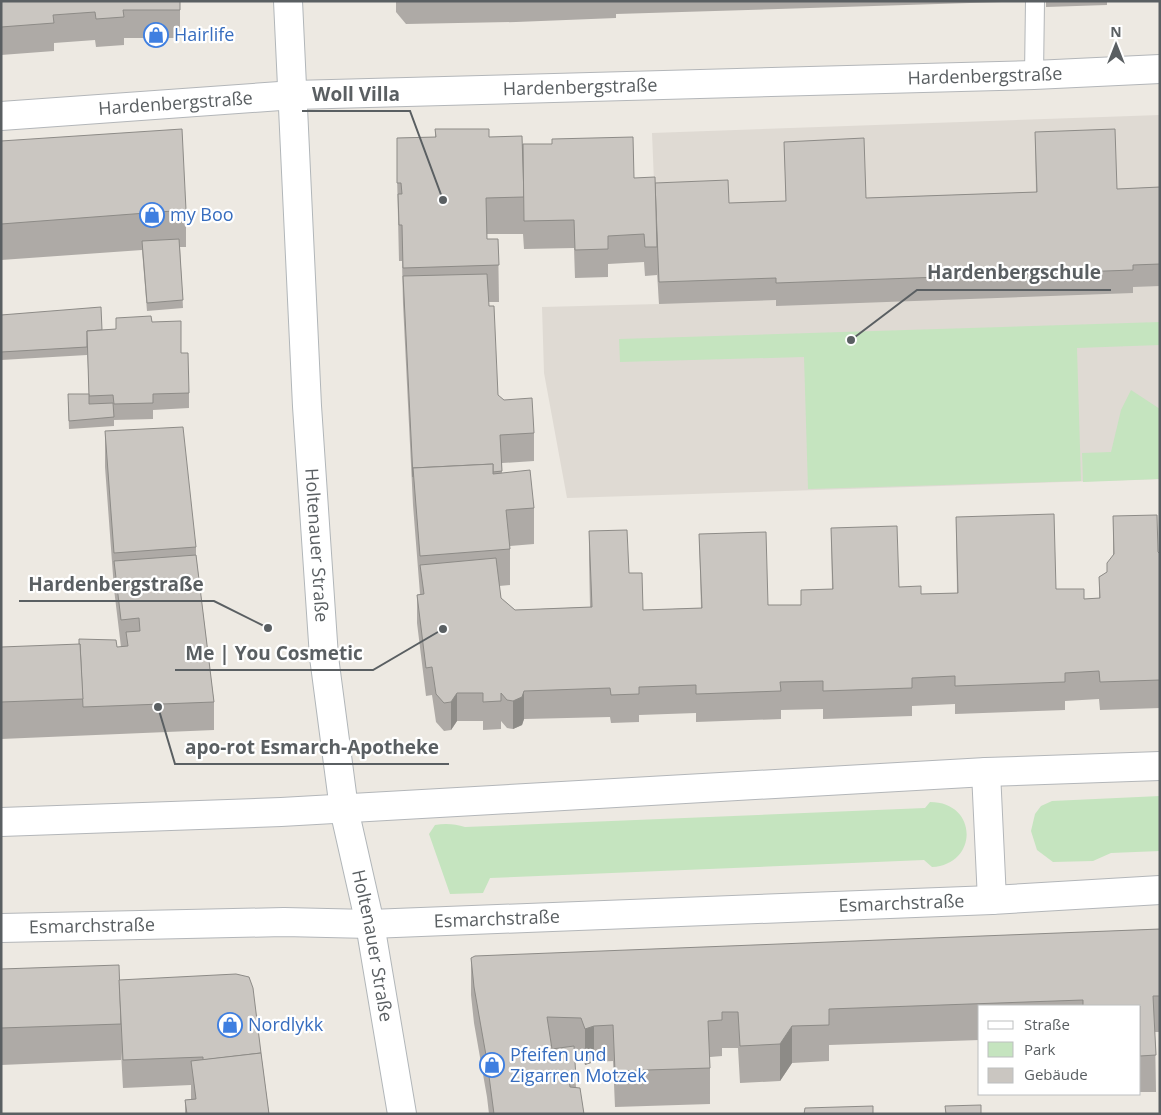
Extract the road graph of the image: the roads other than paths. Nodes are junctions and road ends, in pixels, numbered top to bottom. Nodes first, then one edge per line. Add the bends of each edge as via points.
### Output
1 (288, 1) edge
2 (1035, 1) edge
3 (1160, 69) edge
4 (1034, 75) junction
5 (294, 95) junction
6 (1, 116) edge
7 (1160, 766) edge
8 (986, 772) junction
9 (344, 809) junction
10 (1, 822) edge
11 (1160, 890) edge
12 (992, 900) junction
13 (370, 924) junction
14 (1, 928) edge
15 (402, 1114) edge

1 - 5 street, Holtenauer Straße
2 - 4 lane
3 - 4 street, Hardenbergstraße
4 - 5 street, Hardenbergstraße
5 - 6 street, Hardenbergstraße
5 - 9 street, Holtenauer Straße via 307,416 322,638
7 - 8 street
8 - 9 street
8 - 12 street
9 - 10 street
9 - 13 street, Holtenauer Straße
11 - 12 street, Esmarchstraße
12 - 13 street, Esmarchstraße
13 - 14 street, Esmarchstraße via 284,922
13 - 15 street, Holtenauer Straße

